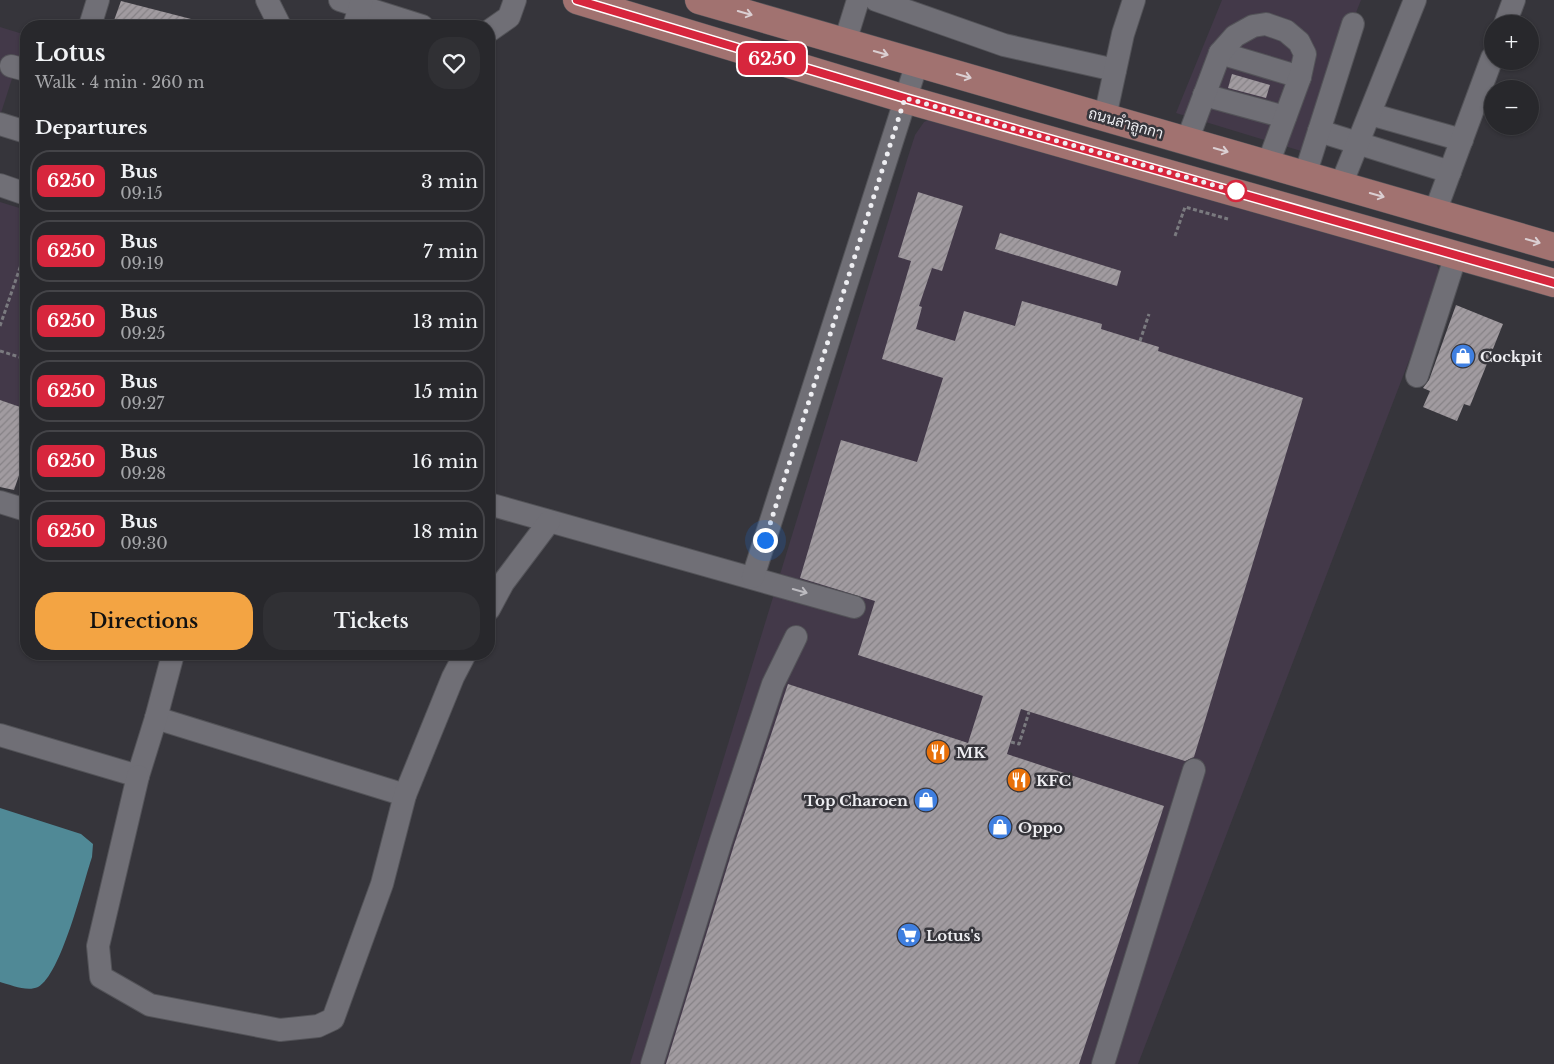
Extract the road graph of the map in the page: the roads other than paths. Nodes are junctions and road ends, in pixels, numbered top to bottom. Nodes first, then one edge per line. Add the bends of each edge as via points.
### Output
1 (98, 0) edge
2 (268, 0) edge
3 (577, 0) edge
4 (698, 0) edge
5 (858, 0) edge
6 (876, 0) edge
7 (1134, 0) edge
8 (1415, 0) edge
9 (1514, 0) edge
10 (354, 8) edge
11 (512, 9) edge
12 (1508, 15) edge
13 (92, 20) edge
14 (277, 20) edge
15 (399, 20) edge
16 (1353, 24) dead end
17 (495, 25) edge
18 (845, 42) junction
19 (1220, 53) junction
20 (917, 63) junction
21 (1115, 70) junction
22 (1488, 70) edge
23 (1300, 77) junction
24 (1204, 96) junction
25 (905, 98) junction
26 (1370, 114) junction
27 (1105, 117) junction
28 (1285, 117) junction
29 (0, 124) edge
30 (20, 130) edge
31 (1319, 131) junction
32 (1462, 140) junction
33 (1187, 141) junction
34 (1358, 144) junction
35 (1268, 164) junction
36 (1450, 172) junction
37 (1305, 175) junction
38 (0, 185) edge
39 (1341, 185) junction
40 (20, 192) edge
41 (1435, 212) junction
42 (1554, 246) edge
43 (1456, 255) junction
44 (1554, 283) edge
45 (1417, 376) dead end
46 (0, 502) edge
47 (495, 506) edge
48 (20, 508) edge
49 (549, 522) junction
50 (753, 577) junction
51 (495, 597) edge
52 (854, 606) dead end
53 (796, 637) dead end
54 (171, 660) edge
55 (462, 660) edge
56 (156, 718) junction
57 (0, 735) edge
58 (1194, 770) dead end
59 (138, 776) junction
60 (405, 795) junction
61 (652, 1064) edge
62 (1103, 1064) edge

1 - 13 street
2 - 14 street
3 - 25 main road
4 -> 18 main road, ถนนลำลูกกา
5 - 18 street
6 - 21 street via 1004,45
7 - 21 street via 1122,34
8 - 26 street
9 - 12 street
10 - 15 street
11 - 17 street
16 - 31 street
18 -> 20 main road, ถนนลำลูกกา
19 - 23 street
19 - 23 street via 1235,36 1253,26 1266,24 1286,31 1299,42 1305,54
19 - 24 street
20 - 25 street
20 -> 27 main road, ถนนลำลูกกา
21 - 27 street
22 - 32 street
23 - 28 street
24 - 28 street
24 - 33 street
25 - 43 main road
25 - 50 street
26 - 32 street
26 - 34 street
27 - 33 main road, ถนนลำลูกกา
28 - 35 street
29 - 30 street
31 - 34 street
31 - 37 street
32 - 36 street
33 -> 35 main road, ถนนลำลูกกา
34 - 36 street
34 - 39 street
35 - 37 main road, ถนนลำลูกกา
36 - 41 street
37 - 39 main road, ถนนลำลูกกา
38 - 40 street
39 -> 41 main road, ถนนลำลูกกา
41 -> 42 main road, ถนนลำลูกกา
43 - 44 main road
43 - 45 street
46 - 48 street
47 - 49 street
49 - 50 street
49 - 51 street
50 -> 52 street
53 - 61 street via 773,684
54 - 56 street
55 - 60 street
56 - 59 street
56 - 60 street
57 - 59 street
58 - 62 street
59 - 60 street via 98,946 101,977 150,1005 280,1030 318,1026 332,1019 382,884

